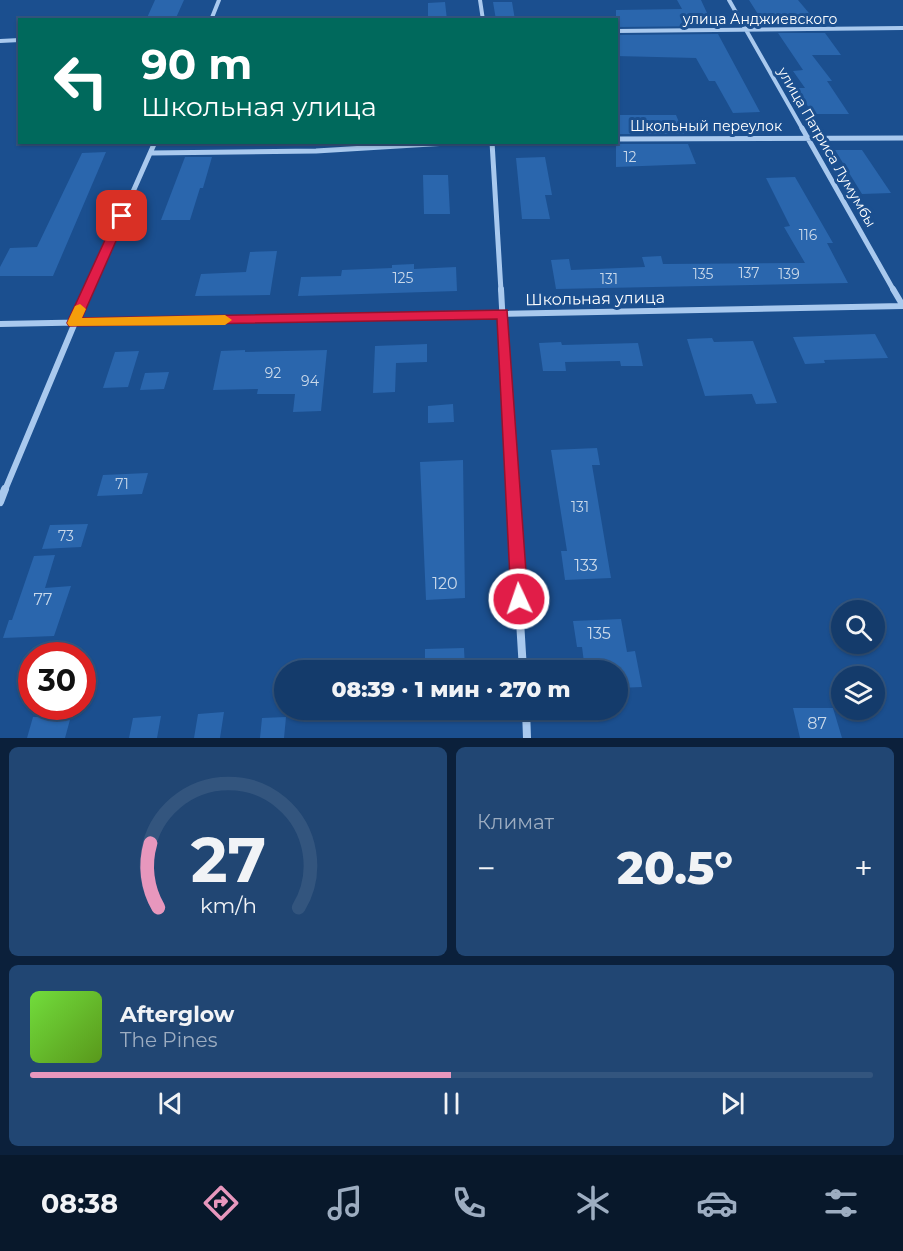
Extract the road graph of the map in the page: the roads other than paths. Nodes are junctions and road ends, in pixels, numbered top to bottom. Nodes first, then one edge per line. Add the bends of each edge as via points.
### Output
1 (219, 0) edge
2 (480, 0) edge
3 (729, 0) edge
4 (212, 18) edge
5 (483, 18) edge
6 (903, 28) edge
7 (747, 30) junction
8 (618, 31) edge
9 (0, 40) edge
10 (18, 40) edge
11 (903, 138) edge
12 (618, 139) edge
13 (808, 139) junction
14 (154, 144) edge
15 (431, 144) edge
16 (492, 144) edge
17 (151, 153) junction
18 (903, 306) edge
19 (503, 314) junction
20 (74, 323) junction
21 (0, 324) edge
22 (0, 502) edge
23 (523, 660) edge
24 (526, 720) edge
25 (527, 738) edge

1 - 4 street
2 - 5 street
3 - 7 street, улица Патриса Лумумбы
6 - 7 street, улица Анджиевского
7 - 8 street, улица Анджиевского
7 - 13 street, улица Патриса Лумумбы
9 - 10 street
11 - 13 street, Школьный переулок
12 - 13 street, Школьный переулок
13 - 18 street, улица Патриса Лумумбы
14 - 17 street
15 - 17 street via 316,151
16 - 19 street
17 - 20 street
18 - 19 street, Школьная улица
19 - 20 street, Школьная улица
19 - 23 street
20 - 21 street, Школьная улица
20 - 22 street
24 - 25 street

